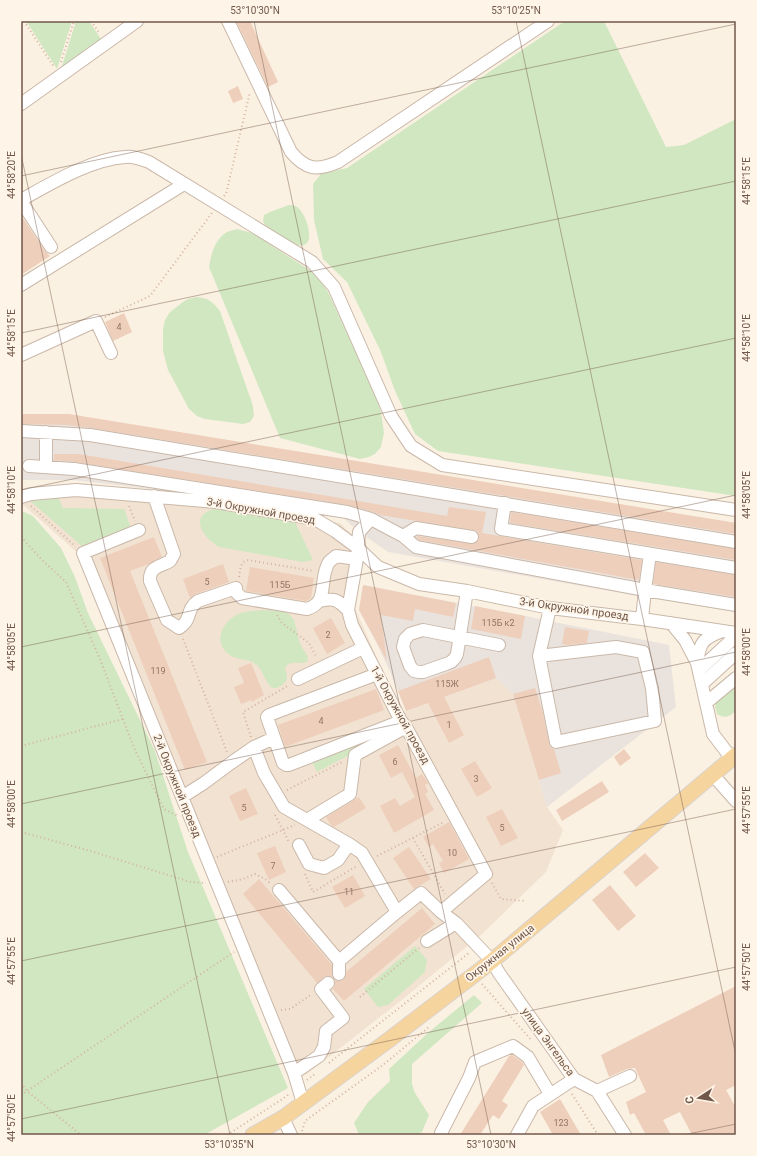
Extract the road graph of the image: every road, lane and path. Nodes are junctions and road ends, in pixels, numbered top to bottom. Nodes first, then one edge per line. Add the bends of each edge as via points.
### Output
1 (24, 21) edge
2 (74, 21) edge
3 (92, 21) edge
4 (137, 21) edge
5 (228, 21) edge
6 (548, 21) edge
7 (106, 43) junction
8 (59, 74) junction
9 (254, 75) junction
10 (21, 104) edge
11 (184, 184) junction
12 (21, 200) edge
13 (218, 204) junction
14 (51, 247) dead end
15 (21, 285) edge
16 (96, 321) junction
17 (110, 353) dead end
18 (21, 354) edge
19 (21, 431) edge
20 (46, 432) junction
21 (29, 466) dead end
22 (46, 467) junction
23 (154, 496) junction
24 (24, 499) edge
25 (505, 504) junction
26 (736, 510) edge
27 (371, 519) junction
28 (139, 530) dead end
29 (403, 536) junction
30 (21, 537) edge
31 (472, 537) dead end
32 (736, 542) edge
33 (84, 553) junction
34 (357, 554) junction
35 (650, 554) junction
36 (736, 568) edge
37 (325, 573) junction
38 (236, 588) junction
39 (645, 590) junction
40 (467, 591) junction
41 (320, 601) junction
42 (270, 602) junction
43 (736, 605) edge
44 (550, 608) junction
45 (348, 610) junction
46 (642, 619) junction
47 (671, 623) junction
48 (723, 631) junction
49 (736, 633) edge
50 (736, 636) edge
51 (459, 637) junction
52 (499, 645) dead end
53 (363, 648) junction
54 (736, 653) edge
55 (539, 656) junction
56 (698, 666) junction
57 (322, 668) junction
58 (377, 674) junction
59 (736, 678) edge
60 (298, 679) dead end
61 (702, 684) junction
62 (706, 703) junction
63 (123, 720) junction
64 (404, 724) junction
65 (274, 738) junction
66 (21, 746) edge
67 (254, 747) junction
68 (356, 755) junction
69 (734, 757) edge
70 (713, 774) junction
71 (277, 796) junction
72 (182, 797) junction
73 (736, 801) edge
74 (455, 816) junction
75 (307, 820) junction
76 (193, 823) junction
77 (21, 832) edge
78 (412, 838) junction
79 (349, 844) junction
80 (299, 845) dead end
81 (208, 861) junction
82 (367, 861) junction
83 (486, 874) junction
84 (217, 884) junction
85 (279, 890) joint
86 (526, 901) dead end
87 (451, 904) junction
88 (397, 912) junction
89 (441, 912) junction
90 (456, 924) junction
91 (427, 941) joint
92 (242, 946) junction
93 (470, 952) dead end
94 (339, 961) junction
95 (492, 961) junction
96 (339, 974) dead end
97 (324, 986) joint
98 (360, 997) dead end
99 (268, 1010) junction
100 (429, 1027) dead end
101 (327, 1064) dead end
102 (316, 1073) dead end
103 (630, 1076) dead end
104 (295, 1078) junction
105 (574, 1079) junction
106 (21, 1083) edge
107 (27, 1091) junction
108 (597, 1091) junction
109 (550, 1094) junction
110 (21, 1095) edge
111 (303, 1103) junction
112 (283, 1118) junction
113 (81, 1135) edge
114 (227, 1135) edge
115 (253, 1135) edge
116 (291, 1135) edge
117 (302, 1135) edge
118 (442, 1135) edge
119 (517, 1135) edge
120 (625, 1135) edge

1 - 8 path
2 - 8 path
3 - 7 path
4 - 7 street
5 - 9 street
6 - 9 street via 327,167 307,167 298,161 291,152
7 - 8 street
8 - 10 street
9 - 13 path via 226,194
11 - 12 street via 149,162 125,157 70,174
11 - 13 street
11 - 15 street
12 - 14 street
13 - 16 path via 150,296
13 - 26 street via 312,262 334,287 391,416 411,446 442,465
16 - 17 street
16 - 18 street
19 - 20 street
20 - 22 street
20 - 25 street via 90,435
21 - 22 street
22 - 27 street via 74,469 346,512
23 - 24 street, 3-й Окружной проезд via 76,490 31,494
23 - 34 street, 3-й Окружной проезд via 216,502 315,519 335,531
23 - 38 street via 174,554 170,561 155,568 150,576 167,620 178,628 188,621 193,605
24 - 33 path
25 - 32 street
25 - 35 street via 501,529
27 - 29 street
27 - 34 street, 1-й Окружной проезд via 359,532
28 - 33 street
29 - 31 street via 416,528
29 - 39 street via 416,547
30 - 63 path via 66,582 100,659
33 - 72 street, 2-й Окружной проезд
34 - 37 street via 336,556 329,562
34 - 40 street, 3-й Окружной проезд via 378,567 418,584
34 - 45 street, 1-й Окружной проезд
35 - 36 street
35 - 39 street
37 - 38 path via 247,560 241,565
37 - 41 street
38 - 42 street via 236,592 242,598
39 - 43 street
39 - 46 street
40 - 44 street, 3-й Окружной проезд
40 - 51 street
41 - 42 street via 307,609
41 - 45 street via 331,599 341,603
42 - 57 path via 282,623 309,643
44 - 46 street, 3-й Окружной проезд
44 - 55 street
45 - 53 street, 1-й Окружной проезд
46 - 47 street, 3-й Окружной проезд
47 - 48 street, 3-й Окружной проезд
47 - 56 street via 685,640
48 - 49 street, 3-й Окружной проезд
48 - 56 street via 709,636 699,647
50 - 56 street
51 - 51 street via 457,654 451,662 423,672 414,671 410,666 403,647 405,639 410,634 423,630
51 - 52 street
53 - 57 street
53 - 58 street, 1-й Окружной проезд
54 - 61 street
55 - 55 street via 556,742 655,721 652,688 643,652 616,648
56 - 61 street
57 - 60 street
58 - 64 street, 1-й Окружной проезд
58 - 65 street via 269,715 268,720
59 - 62 street
61 - 62 street
62 - 69 street via 713,734
63 - 66 path
63 - 76 path via 164,809
64 - 65 street via 286,765
64 - 68 street
64 - 74 street, 1-й Окружной проезд
65 - 67 street
67 - 71 street
67 - 72 street
68 - 71 path
68 - 75 street via 350,794
69 - 70 main road, Окружная улица
70 - 73 street
70 - 95 main road, Окружная улица
71 - 75 street via 284,807
72 - 76 street, 2-й Окружной проезд
74 - 78 path
74 - 83 street, 1-й Окружной проезд
75 - 79 street
75 - 81 path
76 - 81 street, 2-й Окружной проезд
77 - 84 path via 192,882
78 - 82 path
78 - 87 path
79 - 80 street via 338,860 324,868 308,864
79 - 82 street via 362,853
81 - 84 street, 2-й Окружной проезд
82 - 88 street
83 - 86 path via 501,900
83 - 87 street
84 - 85 path via 244,879 255,874
84 - 92 street, 2-й Окружной проезд
85 - 94 street
87 - 89 street
88 - 89 street, улица Энгельса via 421,892
88 - 94 street
89 - 90 street, улица Энгельса
90 - 91 street
90 - 95 street, улица Энгельса
91 - 98 path
92 - 99 street, 2-й Окружной проезд
92 - 107 path
93 - 101 path
94 - 96 street
95 - 105 street, улица Энгельса
95 - 111 main road, Окружная улица
97 - 99 path via 290,1008
97 - 104 street via 343,1018 326,1032 324,1047 319,1056
99 - 104 street, 2-й Окружной проезд
100 - 117 path via 383,1065 305,1121
102 - 104 path via 307,1080
103 - 108 street
104 - 111 street, 2-й Окружной проезд
104 - 114 path via 287,1096
105 - 108 street, улица Энгельса
105 - 109 street
106 - 107 path
107 - 110 path
107 - 113 path
108 - 120 street, улица Энгельса
109 - 118 street via 528,1057 513,1046 475,1062
109 - 119 street via 532,1106
111 - 112 main road, Окружная улица
112 - 115 main road, Окружная улица
112 - 116 street

